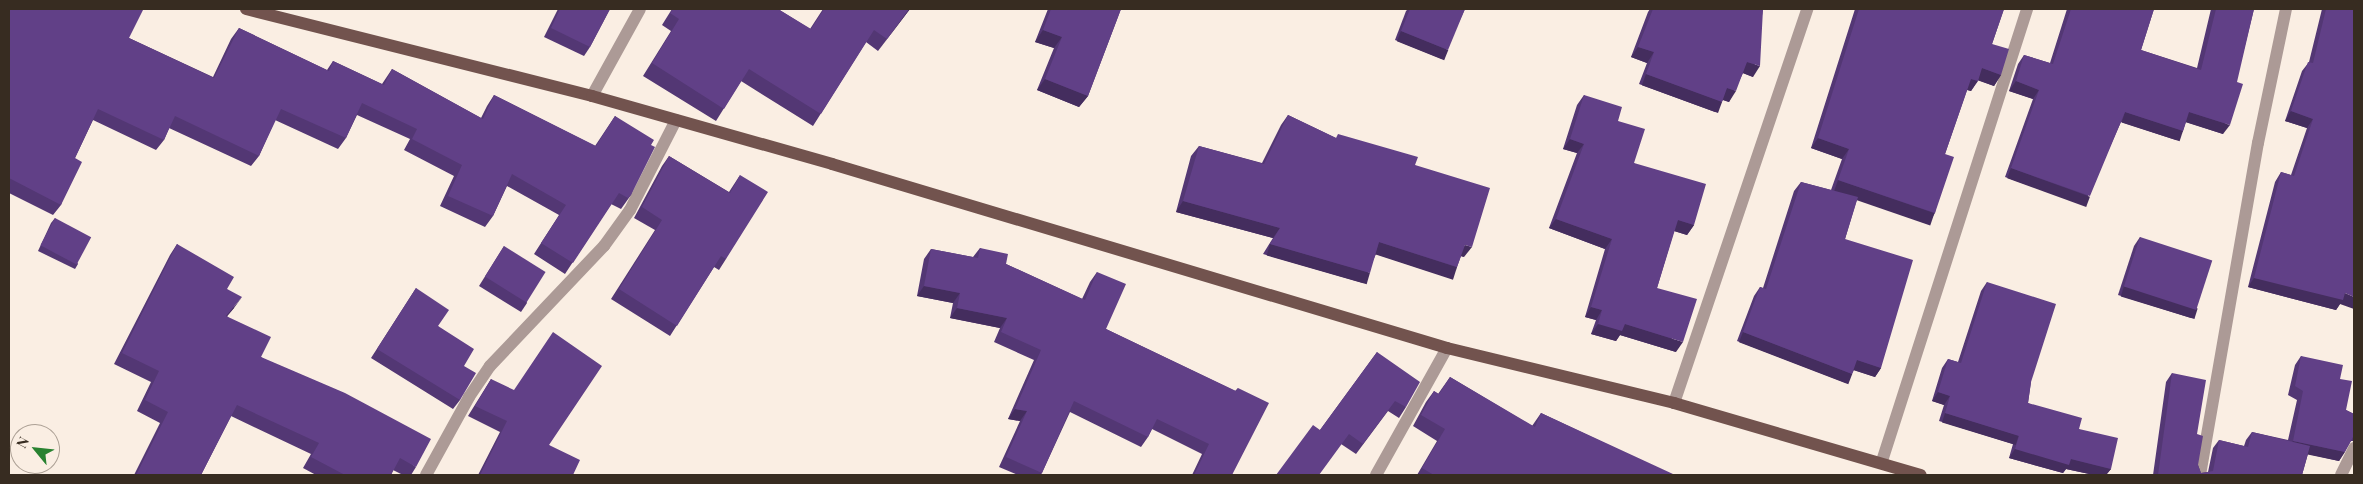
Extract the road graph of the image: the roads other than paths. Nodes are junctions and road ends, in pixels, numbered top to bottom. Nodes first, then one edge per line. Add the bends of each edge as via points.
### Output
1 (246, 9) edge
2 (640, 9) edge
3 (1807, 9) edge
4 (2027, 9) edge
5 (2286, 9) edge
6 (592, 96) junction
7 (676, 120) junction
8 (1447, 348) junction
9 (1674, 402) junction
10 (2354, 448) edge
11 (1882, 461) junction
12 (426, 475) edge
13 (1376, 475) edge
14 (1921, 475) edge
15 (2200, 475) edge
16 (2341, 475) edge

1 - 6 main road
2 - 6 street
3 - 9 street
4 - 11 street
5 - 15 street via 2258,143
6 - 7 main road
7 - 8 main road
7 - 12 street via 630,210 604,246 490,366
8 - 9 main road
8 - 13 street
9 - 11 main road
10 - 16 street
11 - 14 main road

